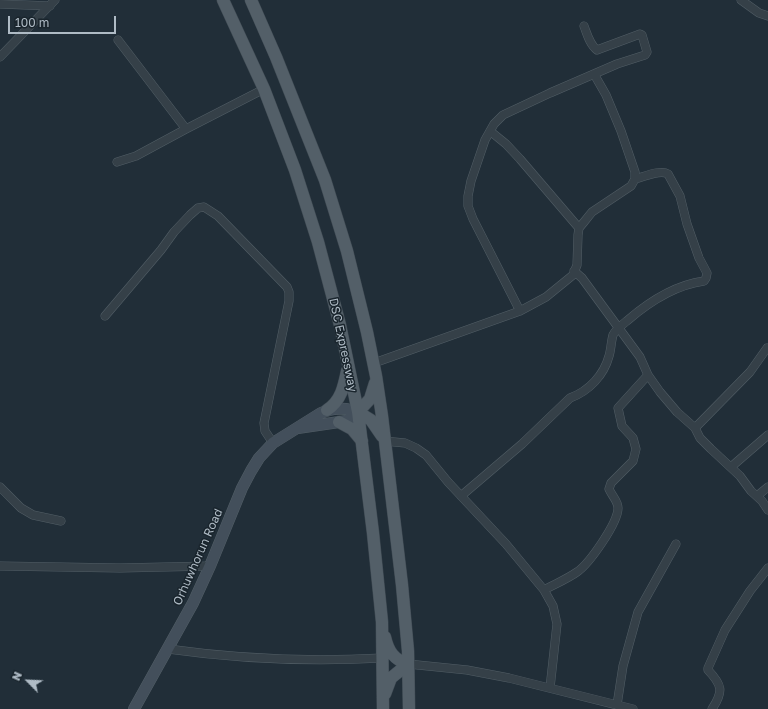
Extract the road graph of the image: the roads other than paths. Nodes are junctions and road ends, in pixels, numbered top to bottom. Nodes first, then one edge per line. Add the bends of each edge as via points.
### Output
1 (223, 0) edge
2 (251, 0) edge
3 (741, 0) edge
4 (52, 3) edge
5 (0, 4) edge
6 (768, 16) edge
7 (584, 26) dead end
8 (118, 40) dead end
9 (0, 57) edge
10 (594, 74) junction
11 (264, 89) junction
12 (186, 129) junction
13 (490, 131) junction
14 (117, 162) dead end
15 (635, 179) junction
16 (580, 228) junction
17 (574, 271) junction
18 (520, 311) junction
19 (105, 316) dead end
20 (619, 327) junction
21 (767, 348) dead end
22 (374, 363) junction
23 (348, 366) junction
24 (648, 375) junction
25 (376, 376) junction
26 (327, 410) junction
27 (358, 412) junction
28 (339, 422) junction
29 (298, 428) junction
30 (695, 428) junction
31 (768, 435) edge
32 (384, 441) junction
33 (362, 442) junction
34 (273, 443) junction
35 (731, 467) junction
36 (0, 487) edge
37 (768, 487) edge
38 (461, 496) junction
39 (757, 496) junction
40 (768, 510) edge
41 (61, 521) dead end
42 (676, 544) dead end
43 (0, 566) edge
44 (210, 566) junction
45 (768, 568) edge
46 (544, 590) junction
47 (382, 622) junction
48 (168, 649) junction
49 (382, 658) junction
50 (408, 664) junction
51 (550, 688) junction
52 (601, 700) junction
53 (383, 704) edge
54 (617, 705) junction
55 (134, 709) edge
56 (409, 709) edge
57 (598, 709) edge
58 (633, 709) edge
59 (712, 709) edge

1 - 11 main road, DSC Expressway
2 - 22 main road, DSC Expressway via 325,180 366,325
3 - 6 street via 759,13
4 - 5 street
4 - 9 street
7 - 10 street via 594,49 598,51 640,34 647,51 645,55
8 - 12 street
10 - 13 street via 503,115
10 - 15 street via 621,131
11 - 12 street
11 - 23 main road, DSC Expressway via 295,170 318,242
12 - 14 street via 136,156
13 - 16 street via 506,144
13 - 18 street via 470,181 468,206
15 - 16 street via 631,186 592,212
15 - 20 street via 665,172 668,174 680,196 687,224 707,273 704,280 676,288 657,298
16 - 17 street via 577,265
17 - 18 street via 573,275 546,297
17 - 20 street
18 - 22 street
19 - 34 street via 190,214 204,207 218,216 289,292 264,423 265,431
20 - 24 street via 640,357
20 - 38 street via 613,335 605,369 592,384 570,398 522,444
21 - 30 street via 750,372
22 - 25 main road, DSC Expressway
23 - 26 main road via 340,396
23 - 27 main road, DSC Expressway
24 - 30 street via 677,412
24 - 46 street via 618,408 622,426 633,438 636,449 633,461 611,483 609,489 617,503 616,519 587,563 577,572
25 - 27 main road via 370,399
25 - 32 main road, DSC Expressway
26 - 27 street via 352,409
26 - 29 street, Orhuwhorun Road
27 - 28 street via 352,418
27 - 32 main road via 371,420
27 - 33 main road, DSC Expressway
28 - 29 street
28 - 33 main road via 352,429
29 - 34 street, Orhuwhorun Road
30 - 35 street via 700,438
31 - 35 street
32 - 38 street via 405,443 426,455
32 - 50 main road, DSC Expressway via 402,585
33 - 47 main road, DSC Expressway
34 - 44 street, Orhuwhorun Road via 259,458 242,488
35 - 39 street
36 - 41 street via 21,508 33,515
37 - 39 street
38 - 46 street
39 - 40 street
42 - 54 street via 638,612 622,666
43 - 44 street
44 - 48 street, Orhuwhorun Road
45 - 59 street via 725,630 708,668 719,684 720,693
46 - 51 street via 553,606 557,624
47 - 49 main road, DSC Expressway
47 - 50 main road via 389,651 396,660
48 - 49 street via 276,660
48 - 55 street, Orhuwhorun Road
49 - 53 main road, DSC Expressway
50 - 51 street via 467,670
50 - 53 main road via 388,684
50 - 56 main road, DSC Expressway
51 - 52 street
52 - 54 street
52 - 57 street
54 - 58 street

